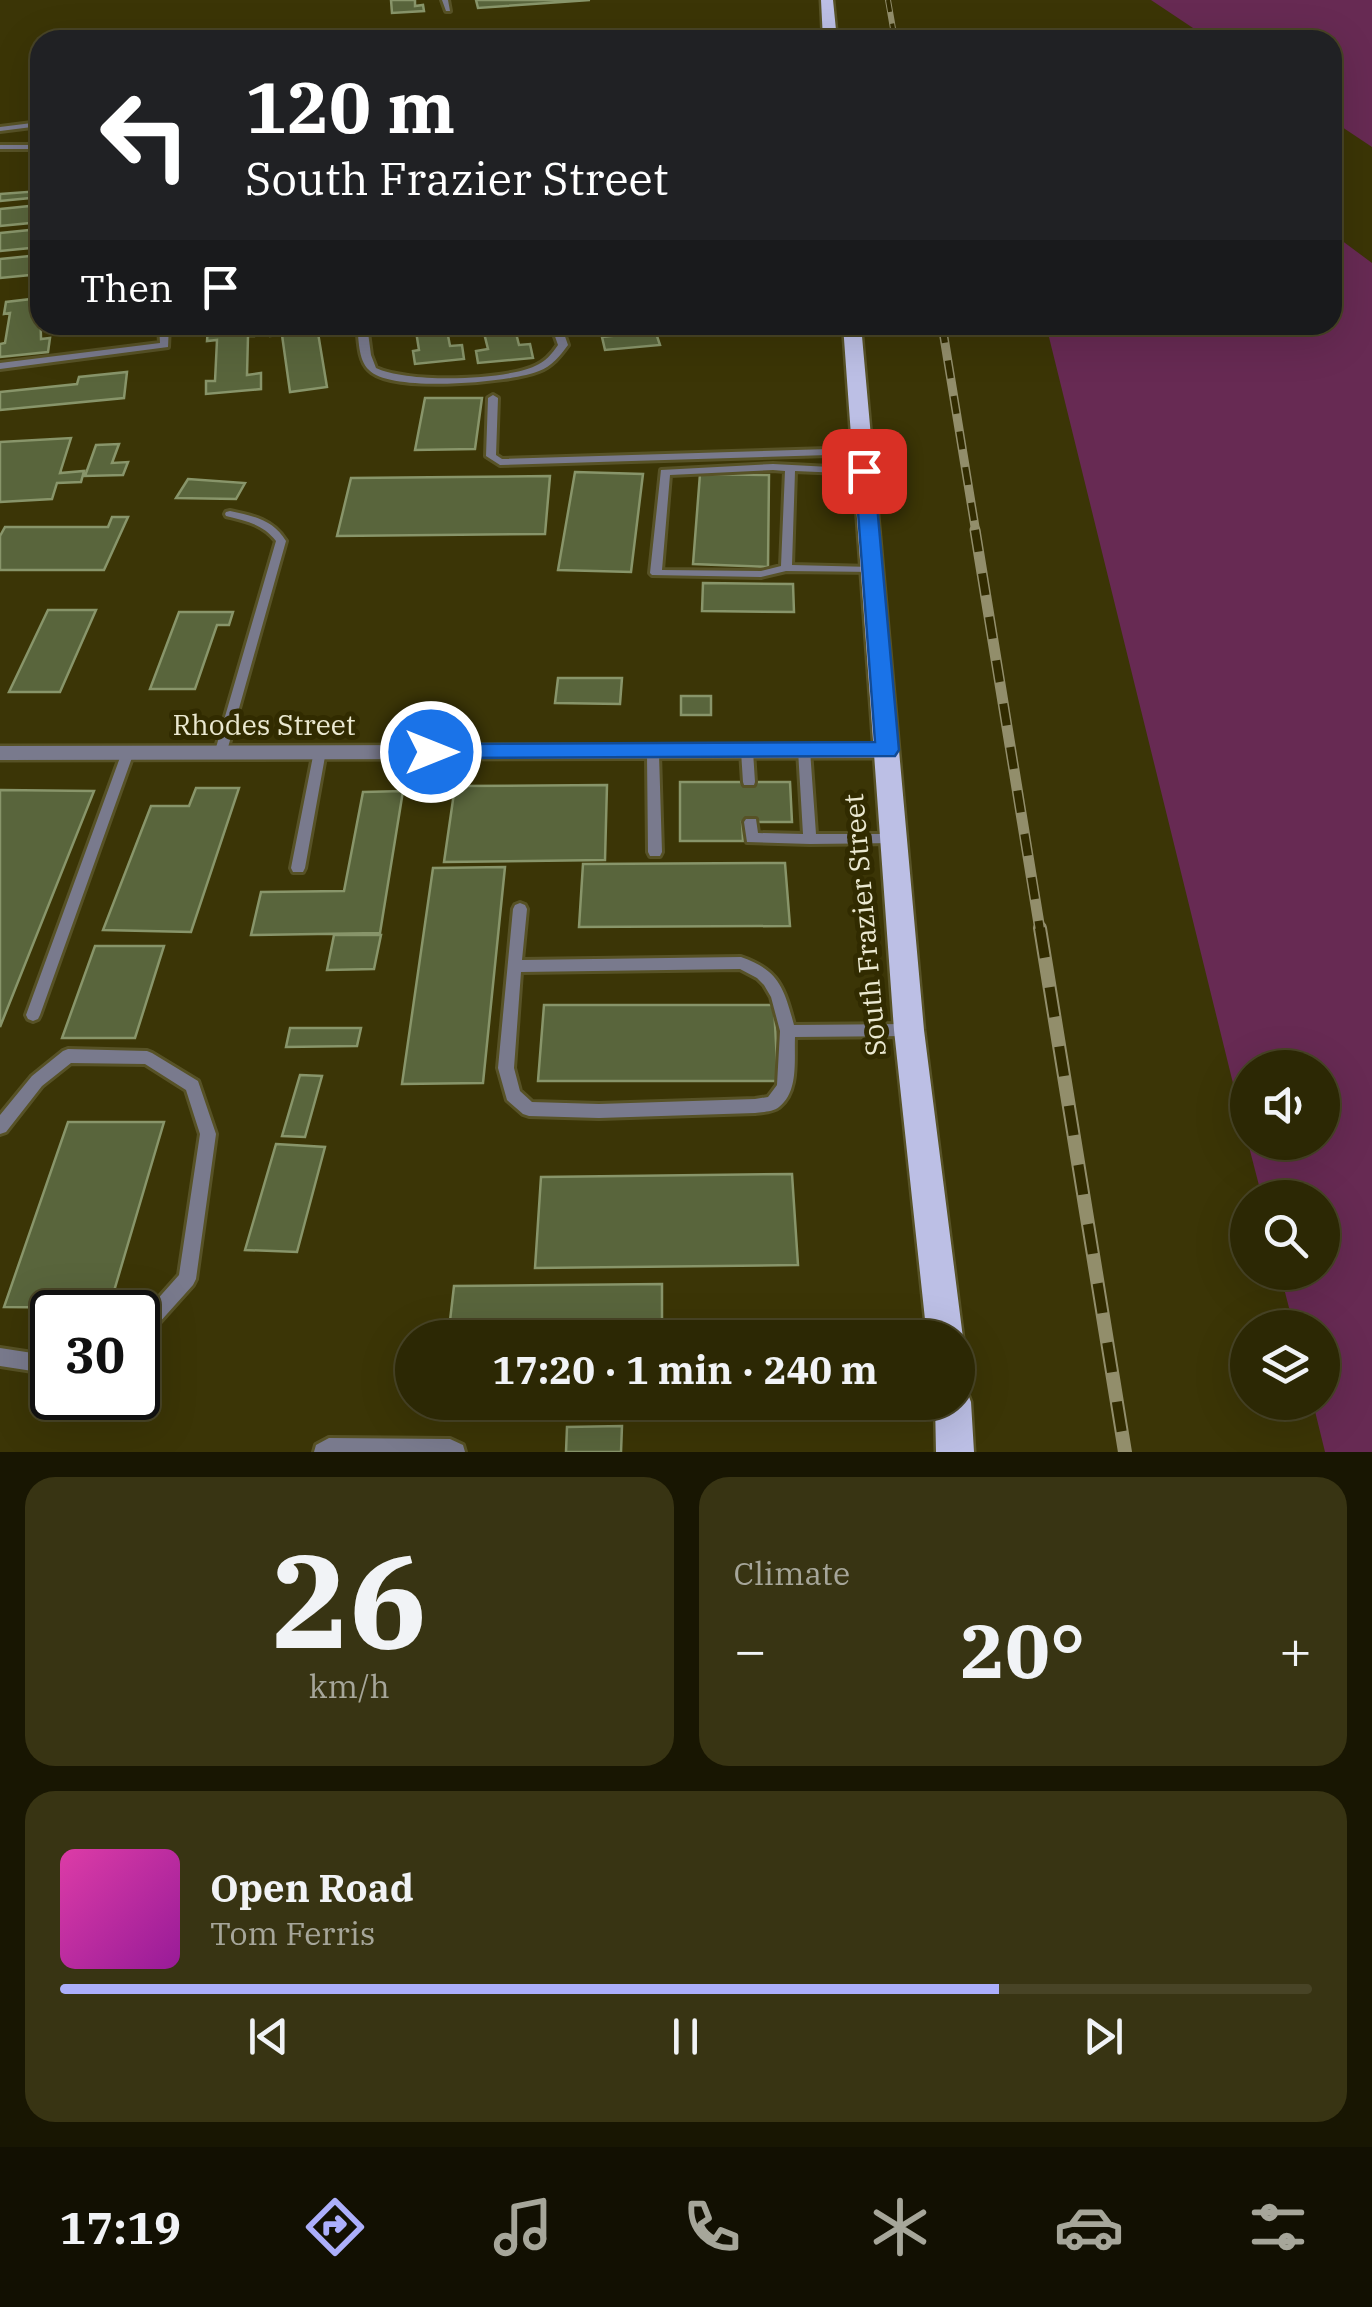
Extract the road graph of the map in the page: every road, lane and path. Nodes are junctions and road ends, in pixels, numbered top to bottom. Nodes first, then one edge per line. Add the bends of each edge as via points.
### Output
1 (445, 0) edge
2 (827, 0) edge
3 (448, 10) dead end
4 (829, 30) edge
5 (30, 125) edge
6 (0, 128) edge
7 (0, 147) edge
8 (30, 147) edge
9 (164, 335) edge
10 (365, 335) edge
11 (560, 335) edge
12 (853, 335) edge
13 (0, 366) edge
14 (493, 398) dead end
15 (863, 461) junction
16 (790, 468) junction
17 (230, 514) dead end
18 (786, 568) junction
19 (872, 570) junction
20 (748, 750) junction
21 (804, 750) junction
22 (887, 750) junction
23 (320, 751) junction
24 (128, 752) junction
25 (222, 752) junction
26 (0, 753) edge
27 (653, 754) junction
28 (749, 782) dead end
29 (751, 822) dead end
30 (810, 839) junction
31 (893, 840) junction
32 (655, 852) dead end
33 (298, 868) dead end
34 (520, 909) dead end
35 (514, 966) junction
36 (33, 1014) dead end
37 (909, 1030) junction
38 (788, 1031) junction
39 (0, 1127) edge
40 (160, 1309) edge
41 (943, 1320) edge
42 (0, 1357) edge
43 (30, 1362) edge
44 (953, 1420) edge
45 (323, 1452) edge
46 (456, 1452) edge
47 (954, 1452) edge

1 - 3 lane
2 - 4 main road
5 - 6 lane
7 - 8 lane
9 - 13 lane via 165,345
10 - 11 lane via 374,371 428,380 537,369 563,345
12 - 15 main road, South Frazier Street
14 - 15 lane via 490,448 500,462
15 - 16 lane
15 - 19 main road, South Frazier Street
16 - 18 lane
16 - 18 lane via 665,472 656,573
17 - 25 lane via 275,529 281,541
18 - 19 lane
19 - 22 main road, South Frazier Street
20 - 21 street, Rhodes Street
20 - 27 street, Rhodes Street
20 - 28 lane
21 - 22 street, Rhodes Street
21 - 30 lane
22 - 31 main road, South Frazier Street
23 - 25 street, Rhodes Street
23 - 27 street, Rhodes Street
23 - 33 lane
24 - 25 street, Rhodes Street
24 - 26 street, Rhodes Street
24 - 36 lane
27 - 32 lane
29 - 30 lane via 752,838
30 - 31 lane
31 - 37 main road, South Frazier Street
34 - 35 lane
35 - 38 lane via 742,963 763,970 774,986
35 - 38 lane via 506,1068 513,1095 530,1109 774,1103 784,1086
37 - 38 lane
37 - 41 main road, South Frazier Street
39 - 40 lane via 37,1081 68,1056 147,1058 192,1086 208,1134 187,1280
42 - 43 lane
44 - 47 main road
45 - 46 lane

